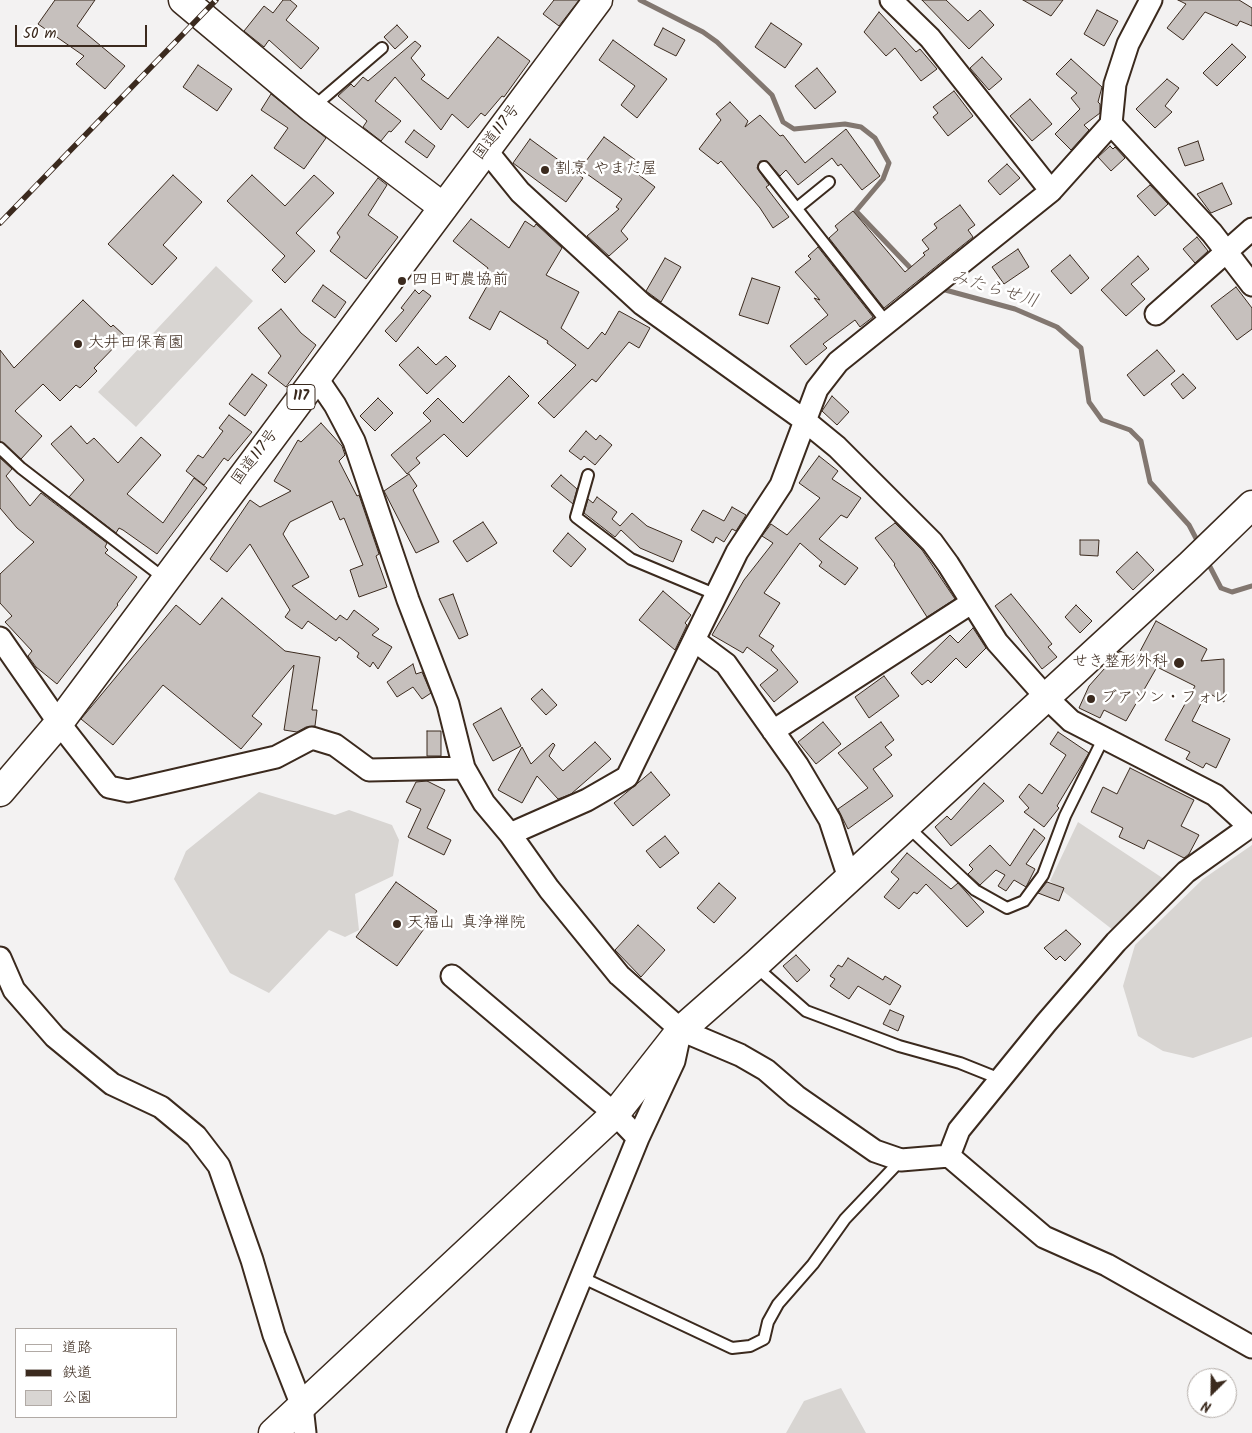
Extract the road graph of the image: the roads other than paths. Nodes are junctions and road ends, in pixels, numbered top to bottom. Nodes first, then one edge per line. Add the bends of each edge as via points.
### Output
1 (183, 0) edge
2 (598, 0) edge
3 (891, 0) edge
4 (1151, 0) edge
5 (382, 48) dead end
6 (312, 108) junction
7 (1111, 124) junction
8 (486, 150) junction
9 (764, 167) dead end
10 (829, 182) dead end
11 (1051, 191) junction
12 (443, 207) junction
13 (797, 208) junction
14 (1252, 229) edge
15 (1226, 254) junction
16 (1252, 285) edge
17 (1156, 314) dead end
18 (888, 323) junction
19 (316, 377) junction
20 (804, 420) junction
21 (0, 448) edge
22 (588, 475) dead end
23 (1252, 505) edge
24 (165, 579) junction
25 (717, 595) junction
26 (972, 603) junction
27 (0, 638) edge
28 (695, 640) junction
29 (1046, 698) junction
30 (59, 723) junction
31 (773, 731) junction
32 (1103, 740) junction
33 (464, 768) junction
34 (0, 792) edge
35 (907, 826) junction
36 (1251, 826) edge
37 (510, 834) junction
38 (849, 878) junction
39 (0, 958) edge
40 (755, 965) junction
41 (452, 976) dead end
42 (681, 1030) junction
43 (1000, 1079) junction
44 (615, 1114) junction
45 (638, 1138) junction
46 (949, 1156) junction
47 (901, 1160) junction
48 (581, 1277) junction
49 (1252, 1347) edge
50 (302, 1406) junction
51 (273, 1433) edge
52 (305, 1433) edge
53 (518, 1433) edge

1 - 6 main road
2 - 8 main road, 国道117号 / 117
3 - 11 street via 930,38
4 - 7 street via 1128,44 1115,84
5 - 6 lane
6 - 12 main road
7 - 11 street
7 - 15 street via 1212,233
8 - 12 main road, 国道117号 / 117
8 - 20 street via 520,192 642,304
9 - 13 lane
10 - 13 lane
11 - 18 street
12 - 19 main road, 国道117号 / 117
13 - 18 lane
14 - 15 street
15 - 16 street
15 - 17 street
18 - 20 street via 838,362 817,389
19 - 24 main road, 国道117号 / 117
19 - 33 street via 354,441 408,600 448,704
20 - 25 street via 781,486 737,552
20 - 26 street via 837,447 932,542
21 - 24 lane via 21,468
22 - 25 lane via 576,517 631,559
23 - 29 main road
24 - 30 main road, 国道117号 / 117
25 - 28 street
26 - 29 street via 997,642
26 - 31 street
27 - 30 street
28 - 31 street via 726,664
28 - 37 street via 627,777 587,800
29 - 32 street via 1071,721
29 - 35 main road
30 - 33 street via 109,787 128,791 276,757 312,738 335,745 369,770
30 - 34 main road, 国道117号 / 117
31 - 38 street via 830,820
32 - 35 lane via 1065,816 1043,875 1024,901 1007,908 975,890
32 - 36 street via 1215,795
33 - 37 street via 484,803
35 - 38 main road
36 - 43 street via 1186,872 1116,942
37 - 42 street via 549,889 619,975
38 - 40 main road
39 - 50 street via 14,990 55,1037 112,1084 161,1107 196,1136 219,1166 274,1335
40 - 42 main road
40 - 43 lane via 806,1011
41 - 44 street
42 - 44 main road
42 - 45 street via 674,1061
42 - 47 street via 766,1070 796,1096 875,1151
43 - 46 street via 960,1130
44 - 45 street
44 - 50 main road
45 - 48 street
46 - 47 street
46 - 49 street via 1044,1237 1107,1265
47 - 48 lane via 845,1219 813,1264 778,1304 768,1322 764,1339 750,1346 732,1348
48 - 53 street
50 - 51 main road
50 - 52 street

